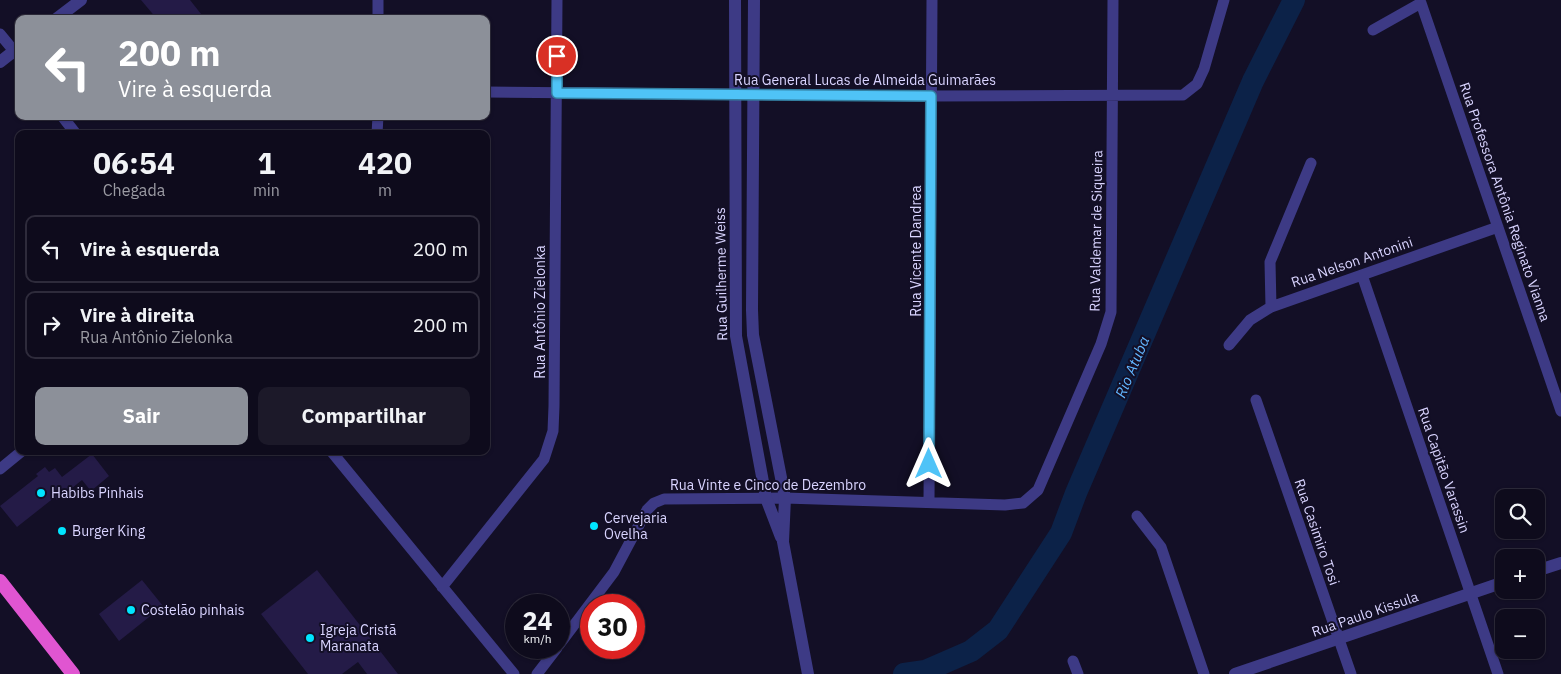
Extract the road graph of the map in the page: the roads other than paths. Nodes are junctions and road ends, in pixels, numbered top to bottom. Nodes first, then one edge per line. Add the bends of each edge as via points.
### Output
1 (81, 0) edge
2 (378, 0) edge
3 (557, 0) edge
4 (735, 0) edge
5 (754, 0) edge
6 (932, 0) edge
7 (1113, 0) edge
8 (1224, 0) edge
9 (61, 15) edge
10 (378, 15) edge
11 (1373, 30) dead end
12 (0, 34) edge
13 (15, 50) edge
14 (15, 53) edge
15 (0, 62) edge
16 (490, 92) edge
17 (557, 93) junction
18 (735, 94) junction
19 (753, 94) junction
20 (931, 96) junction
21 (1113, 96) junction
22 (65, 120) edge
23 (73, 130) edge
24 (1311, 163) dead end
25 (1498, 227) junction
26 (1362, 275) junction
27 (1271, 307) junction
28 (1229, 345) dead end
29 (1256, 400) dead end
30 (1561, 411) edge
31 (17, 455) edge
32 (334, 455) edge
33 (0, 468) edge
34 (766, 498) junction
35 (784, 498) junction
36 (929, 502) junction
37 (1024, 503) joint
38 (1137, 516) dead end
39 (783, 542) junction
40 (1561, 562) edge
41 (1545, 568) edge
42 (0, 581) edge
43 (1495, 585) edge
44 (442, 587) junction
45 (1471, 594) junction
46 (570, 630) edge
47 (1338, 639) junction
48 (548, 659) edge
49 (1073, 661) dead end
50 (807, 668) edge
51 (70, 671) edge
52 (514, 674) edge
53 (537, 674) edge
54 (1078, 674) edge
55 (1204, 674) edge
56 (1235, 674) edge
57 (1351, 674) edge
58 (1498, 674) edge

1 - 9 street
2 - 10 street
3 - 17 street, Rua Antônio Zielonka
4 - 18 street, Rua Guilherme Weiss
5 - 19 street, Rua Guilherme Weiss
6 - 20 street, Rua Vicente Dandrea
7 - 21 street, Rua Valdemar de Siqueira
8 - 21 street, Rua General Lucas de Almeida Guimarães via 1197,84 1182,95
11 - 25 street, Rua Professora Antônia Reginato Vianna via 1421,4
12 - 13 street
14 - 15 street
16 - 17 street, Rua General Lucas de Almeida Guimarães
17 - 18 street, Rua General Lucas de Almeida Guimarães
17 - 44 street, Rua Antônio Zielonka via 552,431 544,459
18 - 19 street, Rua General Lucas de Almeida Guimarães
18 - 34 street, Rua Guilherme Weiss via 736,336
19 - 20 street, Rua General Lucas de Almeida Guimarães
19 - 35 street, Rua Guilherme Weiss via 753,334
20 - 21 street, Rua General Lucas de Almeida Guimarães
20 - 36 street, Rua Vicente Dandrea
21 - 37 street, Rua Valdemar de Siqueira via 1111,312 1101,344 1038,490
22 - 23 street
24 - 27 street via 1270,262
25 - 26 street, Rua Nelson Antonini
25 - 30 street, Rua Professora Antônia Reginato Vianna
26 - 27 street, Rua Nelson Antonini
26 - 45 street, Rua Capitão Varassin
27 - 28 street, Rua Nelson Antonini via 1250,320
29 - 47 street, Rua Casimiro Tosi
31 - 33 street
32 - 44 street
34 - 35 street, Rua Vinte e Cinco de Dezembro
34 - 39 street, Rua Guilherme Weiss
34 - 46 street, Rua Vinte e Cinco de Dezembro via 664,499 654,503 640,520 614,572
35 - 36 street, Rua Vinte e Cinco de Dezembro
35 - 39 street, Rua Guilherme Weiss
36 - 37 street, Rua Vinte e Cinco de Dezembro via 1004,506
38 - 55 street via 1161,547
39 - 50 street, Rua Guilherme Weiss
40 - 41 street
42 - 51 highway
43 - 45 street, Rua Paulo Kissula
44 - 52 street
45 - 47 street, Rua Paulo Kissula
45 - 58 street, Rua Capitão Varassin
47 - 56 street, Rua Paulo Kissula
47 - 57 street, Rua Casimiro Tosi
48 - 53 street, Rua Vinte e Cinco de Dezembro
49 - 54 street

